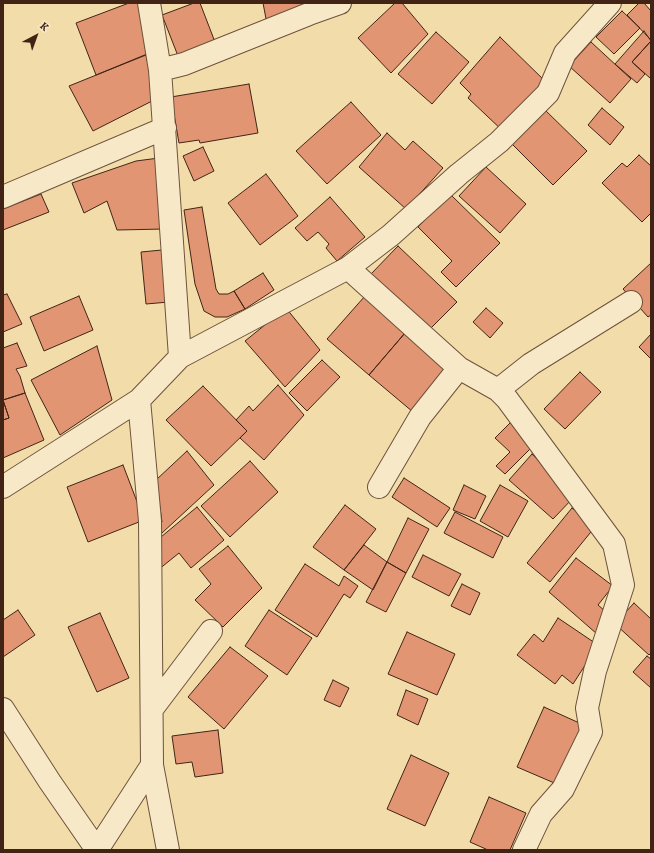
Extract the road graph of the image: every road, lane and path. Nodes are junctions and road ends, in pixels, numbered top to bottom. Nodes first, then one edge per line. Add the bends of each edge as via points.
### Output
1 (148, 3) edge
2 (340, 3) edge
3 (610, 3) edge
4 (160, 70) junction
5 (165, 128) junction
6 (3, 197) edge
7 (348, 268) junction
8 (631, 302) dead end
9 (180, 357) junction
10 (459, 368) junction
11 (498, 390) junction
12 (139, 400) junction
13 (3, 487) edge
14 (379, 487) dead end
15 (211, 631) dead end
16 (152, 708) junction
17 (3, 709) edge
18 (152, 765) junction
19 (97, 850) edge
20 (168, 850) edge
21 (524, 850) edge

1 - 4 street
2 - 4 street via 184,64
3 - 7 street via 565,54 548,93 499,142 391,235
4 - 5 street
5 - 6 street
5 - 9 street
7 - 9 street
7 - 10 street
8 - 11 street via 531,364
9 - 12 street
10 - 11 street
10 - 14 street via 420,417
11 - 21 street via 614,544 623,585 595,671 587,708 591,732 563,789 541,814
12 - 13 street
12 - 16 street via 150,521
15 - 16 street
16 - 18 street
17 - 19 street
18 - 19 street
18 - 20 street

